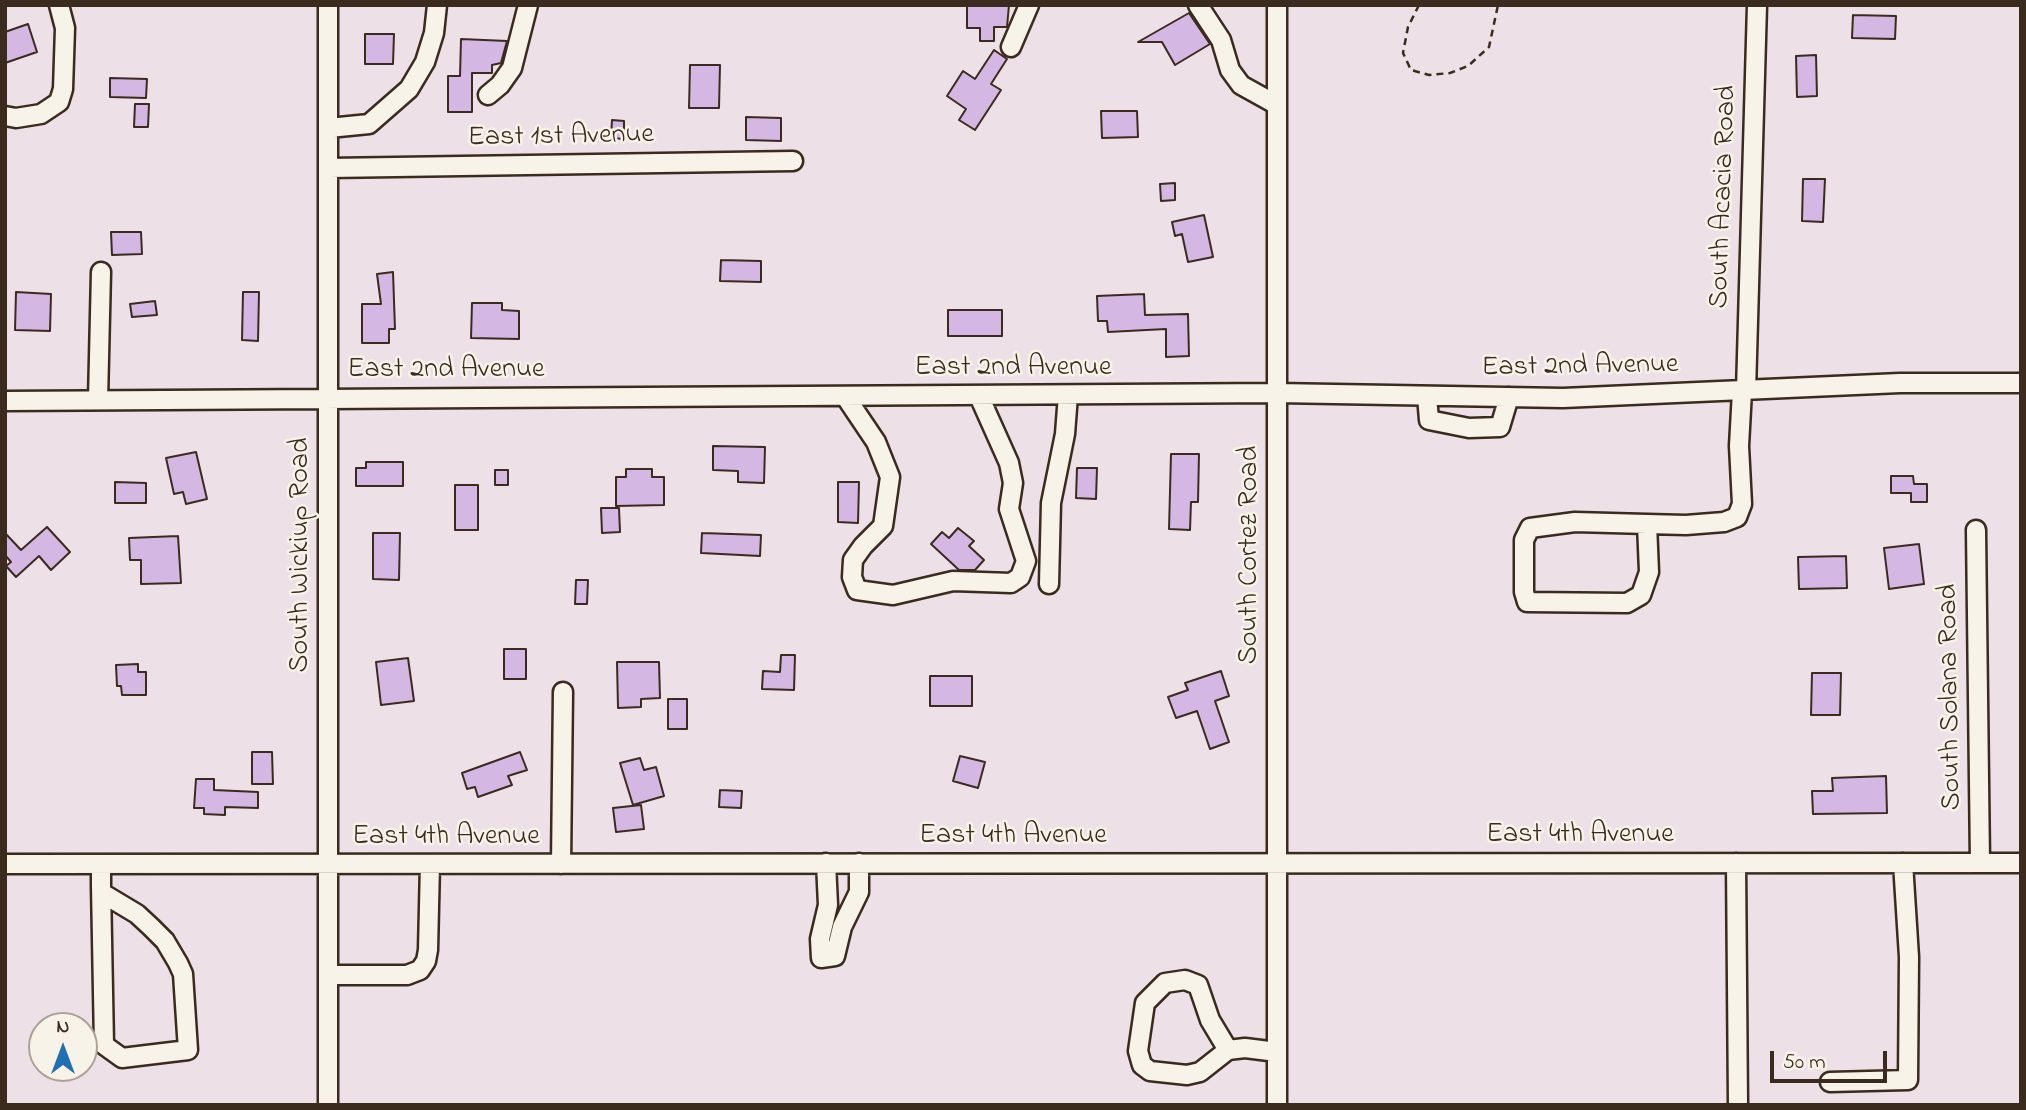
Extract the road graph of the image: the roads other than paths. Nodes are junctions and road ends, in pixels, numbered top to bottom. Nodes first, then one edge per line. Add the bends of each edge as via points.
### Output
1 (59, 5) edge
2 (328, 5) edge
3 (437, 5) edge
4 (528, 5) edge
5 (1029, 5) edge
6 (1198, 5) edge
7 (1277, 5) edge
8 (1757, 5) edge
9 (1011, 47) dead end
10 (488, 95) dead end
11 (1277, 105) junction
12 (5, 116) edge
13 (329, 128) junction
14 (793, 161) dead end
15 (329, 168) junction
16 (101, 272) dead end
17 (2021, 383) edge
18 (1744, 391) junction
19 (1278, 393) junction
20 (1068, 395) junction
21 (845, 396) junction
22 (979, 396) junction
23 (1427, 396) junction
24 (328, 397) junction
25 (1509, 397) junction
26 (98, 400) junction
27 (5, 401) edge
28 (1647, 524) junction
29 (1976, 530) dead end
30 (1049, 584) dead end
31 (563, 692) dead end
32 (826, 863) junction
33 (859, 863) junction
34 (1277, 863) junction
35 (1736, 863) junction
36 (1903, 863) junction
37 (1980, 863) junction
38 (2021, 863) edge
39 (5, 864) edge
40 (101, 864) junction
41 (328, 864) junction
42 (430, 864) junction
43 (561, 864) junction
44 (102, 893) junction
45 (328, 975) junction
46 (1228, 1050) junction
47 (1277, 1052) junction
48 (1830, 1082) dead end
49 (328, 1105) edge
50 (1277, 1105) edge
51 (1738, 1105) edge

1 - 12 street via 65,28 59,103 41,114
2 - 13 street, South Wickiup Road
3 - 13 street via 425,62 409,89 369,124
4 - 10 street via 512,68
5 - 9 street
6 - 11 street via 1221,40 1230,70 1241,85
7 - 11 street, South Cortez Road
8 - 18 street, South Acacia Road
11 - 19 street, South Cortez Road
13 - 15 street, South Wickiup Road
14 - 15 street, East 1st Avenue
15 - 24 street, South Wickiup Road
16 - 26 street
17 - 18 street, East 2nd Avenue
18 - 25 street, East 2nd Avenue
18 - 28 street, South Acacia Road via 1739,446 1742,504 1737,517 1724,522
19 - 20 street, East 2nd Avenue
19 - 23 street, East 2nd Avenue
19 - 34 street, South Cortez Road
20 - 22 street, East 2nd Avenue
20 - 30 street via 1051,503
21 - 22 street, East 2nd Avenue
21 - 22 street via 876,442 890,477 883,526 853,560 852,577 857,590 893,594 953,581 1011,583 1020,577 1026,561 1009,509 1013,483 1009,463
21 - 24 street, East 2nd Avenue
23 - 25 street, East 2nd Avenue
23 - 25 street via 1429,420 1469,429 1500,428
24 - 26 street, East 2nd Avenue
24 - 41 street, South Wickiup Road
26 - 27 street, East 2nd Avenue
28 - 28 street via 1575,522 1530,528 1524,540 1527,602 1627,603 1641,595 1649,572
29 - 37 street, South Solana Road
31 - 43 street
32 - 33 street, East 4th Avenue
32 - 33 street via 828,905 821,958 835,956 859,891
32 - 43 street, East 4th Avenue
33 - 34 street, East 4th Avenue
34 - 35 street, East 4th Avenue
34 - 47 street, South Cortez Road
35 - 36 street, East 4th Avenue
35 - 51 street
36 - 37 street, East 4th Avenue
36 - 48 street via 1909,957 1908,1080
37 - 38 street, East 4th Avenue
39 - 40 street, East 4th Avenue
40 - 41 street, East 4th Avenue
40 - 44 street
41 - 42 street, East 4th Avenue
41 - 45 street, South Wickiup Road
42 - 43 street, East 4th Avenue
42 - 45 street via 428,950 420,970 407,975
44 - 44 street via 104,1045 122,1058 188,1050 183,974 178,963 165,941 137,914
45 - 49 street, South Wickiup Road
46 - 46 street via 1200,1072 1150,1071 1142,1065 1138,1051 1145,1003 1164,982 1185,980 1198,985 1210,1020
46 - 47 street
47 - 50 street, South Cortez Road

